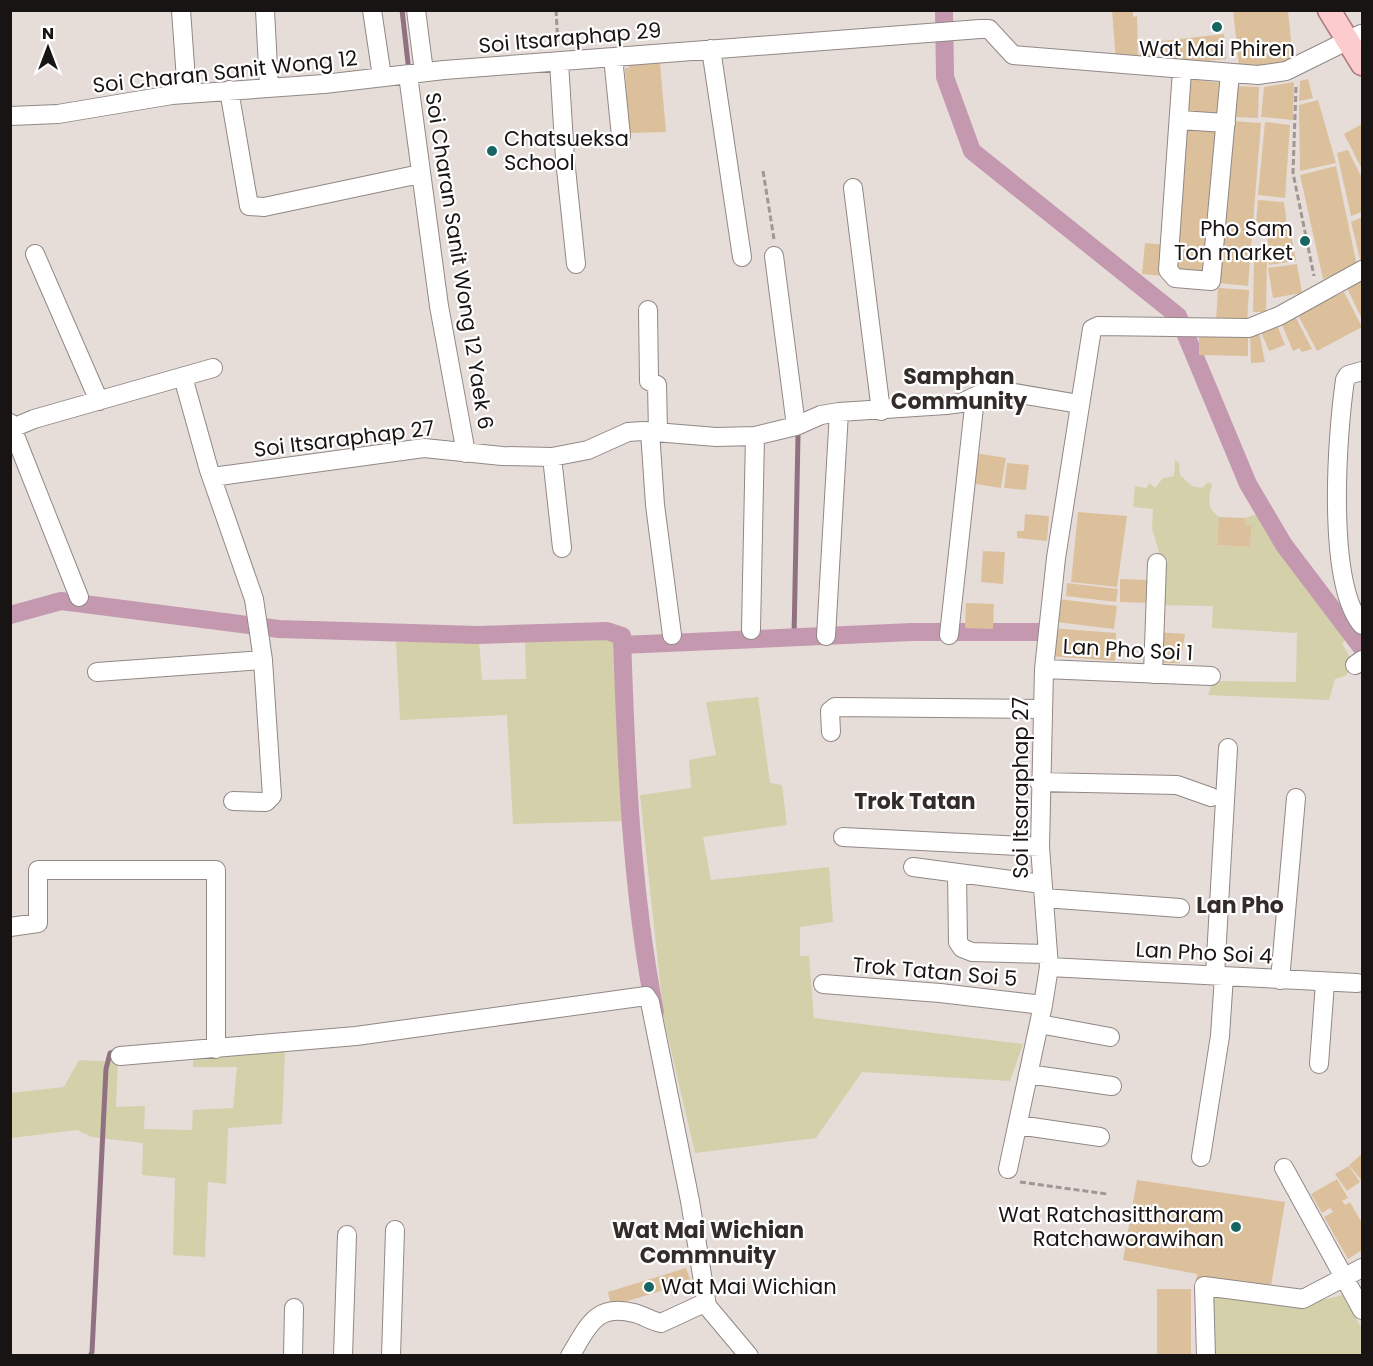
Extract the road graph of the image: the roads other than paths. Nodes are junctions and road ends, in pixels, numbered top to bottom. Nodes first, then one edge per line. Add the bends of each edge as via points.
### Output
1 (181, 10) edge
2 (265, 10) edge
3 (372, 10) edge
4 (416, 10) edge
5 (1329, 10) edge
6 (1346, 10) edge
7 (1357, 37) edge
8 (711, 49) junction
9 (614, 57) junction
10 (560, 62) junction
11 (1362, 64) edge
12 (1182, 70) junction
13 (416, 73) junction
14 (1230, 73) junction
15 (382, 77) junction
16 (269, 87) junction
17 (229, 90) junction
18 (188, 94) junction
19 (11, 114) edge
20 (1180, 120) junction
21 (1226, 123) junction
22 (621, 136) dead end
23 (420, 174) junction
24 (853, 188) dead end
25 (35, 254) dead end
26 (774, 256) road end
27 (742, 257) dead end
28 (576, 264) dead end
29 (1362, 270) edge
30 (648, 310) dead end
31 (213, 368) dead end
32 (1362, 372) edge
33 (183, 377) junction
34 (975, 398) junction
35 (99, 401) junction
36 (1079, 404) junction
37 (881, 411) junction
38 (839, 412) junction
39 (11, 426) edge
40 (796, 426) junction
41 (654, 432) junction
42 (755, 436) junction
43 (466, 453) junction
44 (552, 456) junction
45 (212, 477) junction
46 (562, 548) dead end
47 (1157, 563) dead end
48 (79, 597) dead end
49 (1362, 625) edge
50 (751, 630) dead end
51 (672, 635) dead end
52 (949, 635) dead end
53 (826, 636) dead end
54 (263, 660) junction
55 (1044, 669) junction
56 (97, 672) dead end
57 (1153, 674) junction
58 (1211, 676) dead end
59 (1042, 709) junction
60 (831, 732) dead end
61 (1228, 748) dead end
62 (1040, 782) junction
63 (1211, 796) dead end
64 (1296, 798) dead end
65 (233, 801) dead end
66 (843, 837) dead end
67 (1040, 848) junction
68 (913, 867) dead end
69 (957, 873) junction
70 (1043, 891) junction
71 (1180, 908) dead end
72 (10, 927) edge
73 (1048, 960) junction
74 (1219, 975) junction
75 (1280, 980) junction
76 (1325, 983) junction
77 (1357, 983) dead end
78 (823, 984) dead end
79 (1043, 1005) junction
80 (1039, 1024) junction
81 (1110, 1037) dead end
82 (216, 1049) junction
83 (120, 1056) dead end
84 (1319, 1064) dead end
85 (1028, 1074) junction
86 (1112, 1086) dead end
87 (1018, 1125) junction
88 (1100, 1137) dead end
89 (1201, 1157) dead end
90 (1284, 1168) dead end
91 (1008, 1170) road end
92 (395, 1230) dead end
93 (347, 1235) dead end
94 (1362, 1268) edge
95 (1344, 1279) junction
96 (707, 1306) junction
97 (294, 1308) dead end
98 (1362, 1310) edge
99 (293, 1356) edge
100 (343, 1356) edge
101 (391, 1356) edge
102 (570, 1356) edge
103 (749, 1356) edge
104 (1206, 1356) edge

1 - 18 street
2 - 16 street
3 - 15 street
4 - 13 street, Soi Charan Sanit Wong 12 Yaek 6
5 - 7 main road
6 - 7 main road
7 - 11 main road
7 - 14 street, Soi Itsaraphap 29 via 1286,71
8 - 9 street, Soi Itsaraphap 29
8 - 12 street, Soi Itsaraphap 29 via 988,29 1013,55
8 - 27 street
9 - 10 street, Soi Itsaraphap 29
9 - 22 street
10 - 13 street, Soi Itsaraphap 29
10 - 28 street
12 - 14 street, Soi Itsaraphap 29
12 - 20 street
13 - 15 street, Soi Charan Sanit Wong 12
13 - 23 street, Soi Charan Sanit Wong 12 Yaek 6
14 - 21 street
15 - 16 street, Soi Charan Sanit Wong 12
16 - 17 street, Soi Charan Sanit Wong 12
17 - 18 street, Soi Charan Sanit Wong 12
17 - 23 street via 249,206
18 - 19 street, Soi Charan Sanit Wong 12 via 58,114
20 - 21 street
20 - 21 street via 1168,270 1175,278 1211,281
23 - 43 street, Soi Charan Sanit Wong 12 Yaek 6
24 - 37 street
25 - 35 street
26 - 40 street
29 - 36 street, Soi Itsaraphap 27 via 1279,316 1249,328 1098,326 1092,329
30 - 41 street via 649,381 657,385
31 - 33 street
32 - 49 street via 1348,375 1345,380 1337,506 1341,571
33 - 35 street
33 - 45 street
34 - 36 street, Soi Itsaraphap 27 via 999,389
34 - 37 street, Soi Itsaraphap 27
34 - 52 street
35 - 39 street
36 - 55 street, Soi Itsaraphap 27
37 - 38 street, Soi Itsaraphap 27
38 - 40 street, Soi Itsaraphap 27
38 - 53 street
39 - 48 street
40 - 42 street, Soi Itsaraphap 27
41 - 42 street, Soi Itsaraphap 27
41 - 44 street, Soi Itsaraphap 27 via 628,432 588,450
41 - 51 street via 655,505
42 - 50 street
43 - 44 street, Soi Itsaraphap 27
43 - 45 street, Soi Itsaraphap 27 via 424,448
44 - 46 street
45 - 54 street via 256,609
47 - 57 street
54 - 56 street
54 - 65 street via 272,796 266,802
55 - 57 street, Lan Pho Soi 1
55 - 59 street, Soi Itsaraphap 27
57 - 58 street, Lan Pho Soi 1
59 - 60 street via 835,707 830,711
59 - 62 street, Soi Itsaraphap 27
61 - 74 street
62 - 63 street via 1170,785
62 - 67 street, Soi Itsaraphap 27
64 - 75 street
66 - 67 street
67 - 70 street, Soi Itsaraphap 27
68 - 69 street
69 - 70 street
69 - 73 street, Lan Pho Soi 4 via 958,942 962,948
70 - 71 street
70 - 73 street, Soi Itsaraphap 27
72 - 82 street via 38,923 38,870 216,870
73 - 74 street, Lan Pho Soi 4
73 - 79 street, Soi Itsaraphap 27
74 - 75 street, Lan Pho Soi 4
74 - 89 street via 1221,1036
75 - 76 street, Lan Pho Soi 4
76 - 77 street, Lan Pho Soi 4
76 - 84 street
78 - 79 street, Trok Tatan Soi 5
79 - 80 street, Soi Itsaraphap 27
80 - 81 street
80 - 85 street, Soi Itsaraphap 27
82 - 83 street
82 - 96 street via 356,1036 646,996 690,1201
85 - 86 street
85 - 87 street, Soi Itsaraphap 27
87 - 88 street
87 - 91 street, Soi Itsaraphap 27
90 - 95 street
92 - 101 street
93 - 100 street
94 - 95 street
95 - 98 street
95 - 104 street via 1303,1299 1204,1286
96 - 102 street via 697,1306 661,1323 617,1309 603,1312 595,1317
96 - 103 street
97 - 99 street

